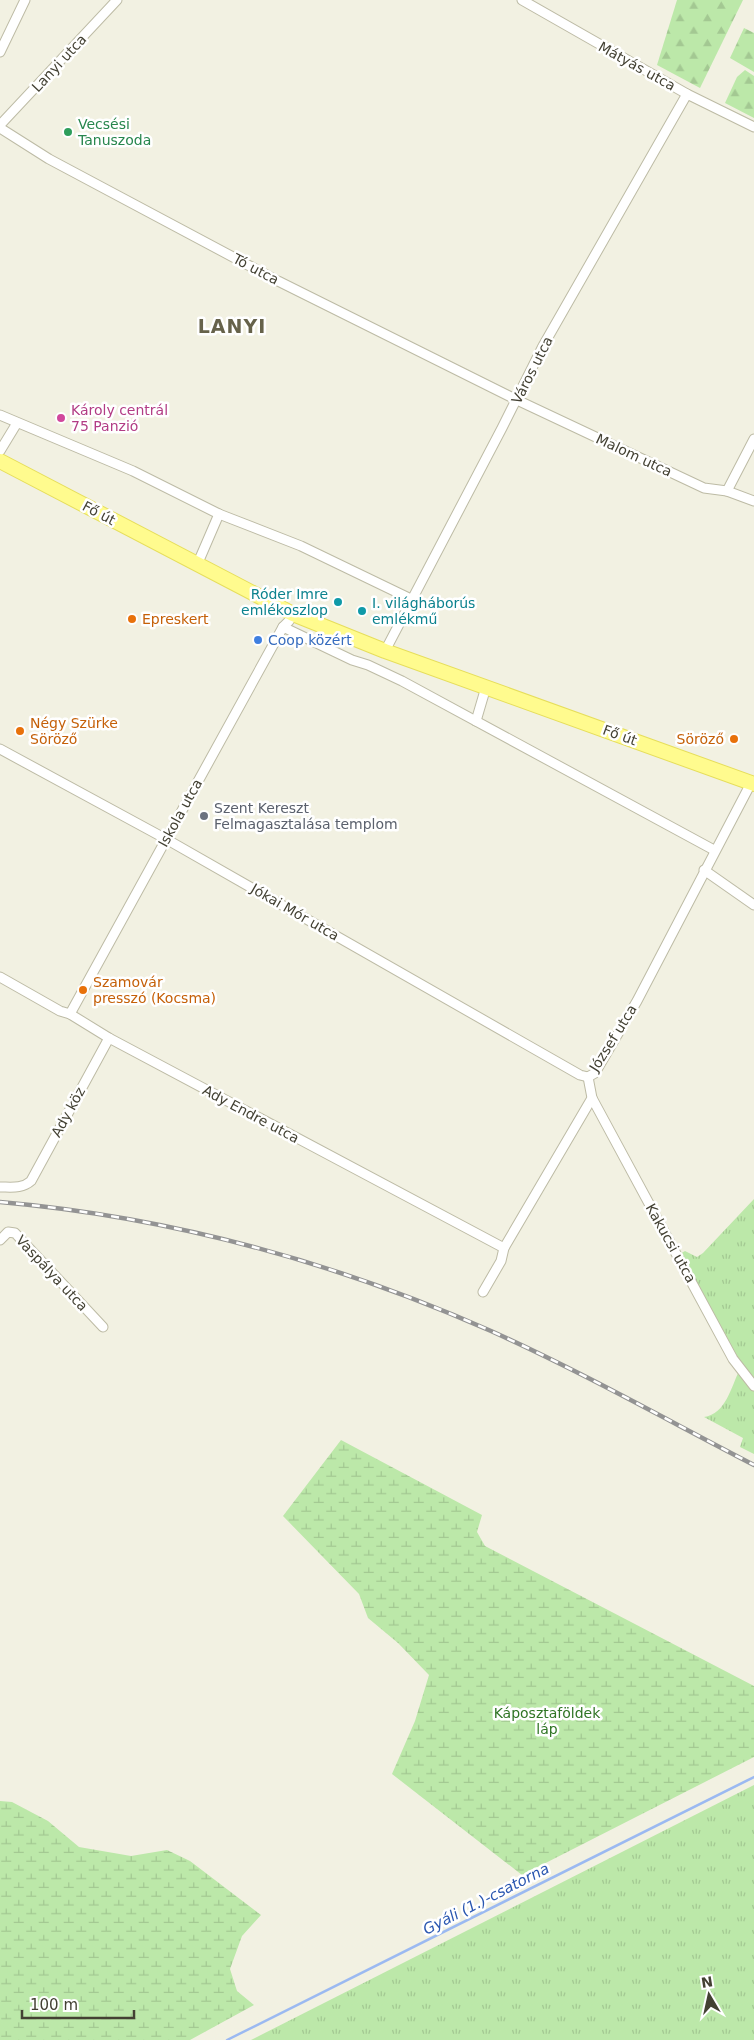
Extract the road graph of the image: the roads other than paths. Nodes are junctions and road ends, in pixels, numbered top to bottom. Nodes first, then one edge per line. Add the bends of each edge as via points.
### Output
1 (25, 0) edge
2 (117, 0) edge
3 (522, 0) edge
4 (0, 52) edge
5 (687, 94) junction
6 (0, 127) edge
7 (754, 127) edge
8 (517, 400) junction
9 (0, 415) edge
10 (17, 424) junction
11 (754, 439) edge
12 (0, 451) edge
13 (0, 462) edge
14 (728, 491) junction
15 (754, 502) edge
16 (219, 514) junction
17 (197, 565) junction
18 (412, 600) junction
19 (293, 614) junction
20 (283, 627) junction
21 (381, 649) junction
22 (368, 665) junction
23 (486, 687) junction
24 (476, 721) junction
25 (0, 749) edge
26 (752, 783) edge
27 (166, 839) junction
28 (714, 850) junction
29 (704, 870) junction
30 (754, 905) edge
31 (0, 977) edge
32 (70, 1014) junction
33 (109, 1038) junction
34 (588, 1077) junction
35 (592, 1098) junction
36 (0, 1187) edge
37 (0, 1240) edge
38 (504, 1248) junction
39 (482, 1292) dead end
40 (103, 1327) dead end
41 (754, 1386) edge

1 - 4 street
2 - 6 street, Lanyi utca
3 - 5 street, Mátyás utca
5 - 7 street, Mátyás utca
5 - 8 street, Város utca via 543,346
6 - 8 street, Tó utca via 49,159 278,281
8 - 14 street, Malom utca via 704,488
8 - 18 street, Város utca
9 - 10 street
10 - 12 street
10 - 16 street via 133,472
11 - 14 street
13 - 17 main road, Fő út
14 - 15 street, Malom utca
16 - 17 street
16 - 18 street via 301,546
17 - 19 main road, Fő út
18 - 21 street, Város utca
19 - 20 street, Iskola utca
19 - 21 main road, Fő út
20 - 22 street
20 - 27 street, Iskola utca
21 - 22 street
21 - 23 main road, Fő út
22 - 24 street
23 - 24 street
23 - 26 main road, Fő út
24 - 28 street
25 - 27 street, Jókai Mór utca
26 - 28 street, József utca
27 - 32 street, Iskola utca
27 - 34 street, Jókai Mór utca
28 - 29 street, József utca
29 - 30 street
29 - 34 street, József utca via 636,1001 595,1072
31 - 32 street, Ady Endre utca
32 - 33 street, Ady Endre utca
33 - 36 street, Ady köz via 30,1181 26,1185
33 - 38 street, Ady Endre utca
34 - 35 street, József utca
35 - 38 street
35 - 41 street, Kakucsi utca via 734,1359
37 - 40 street, Vaspálya utca via 8,1232 15,1233
38 - 39 street via 501,1261

